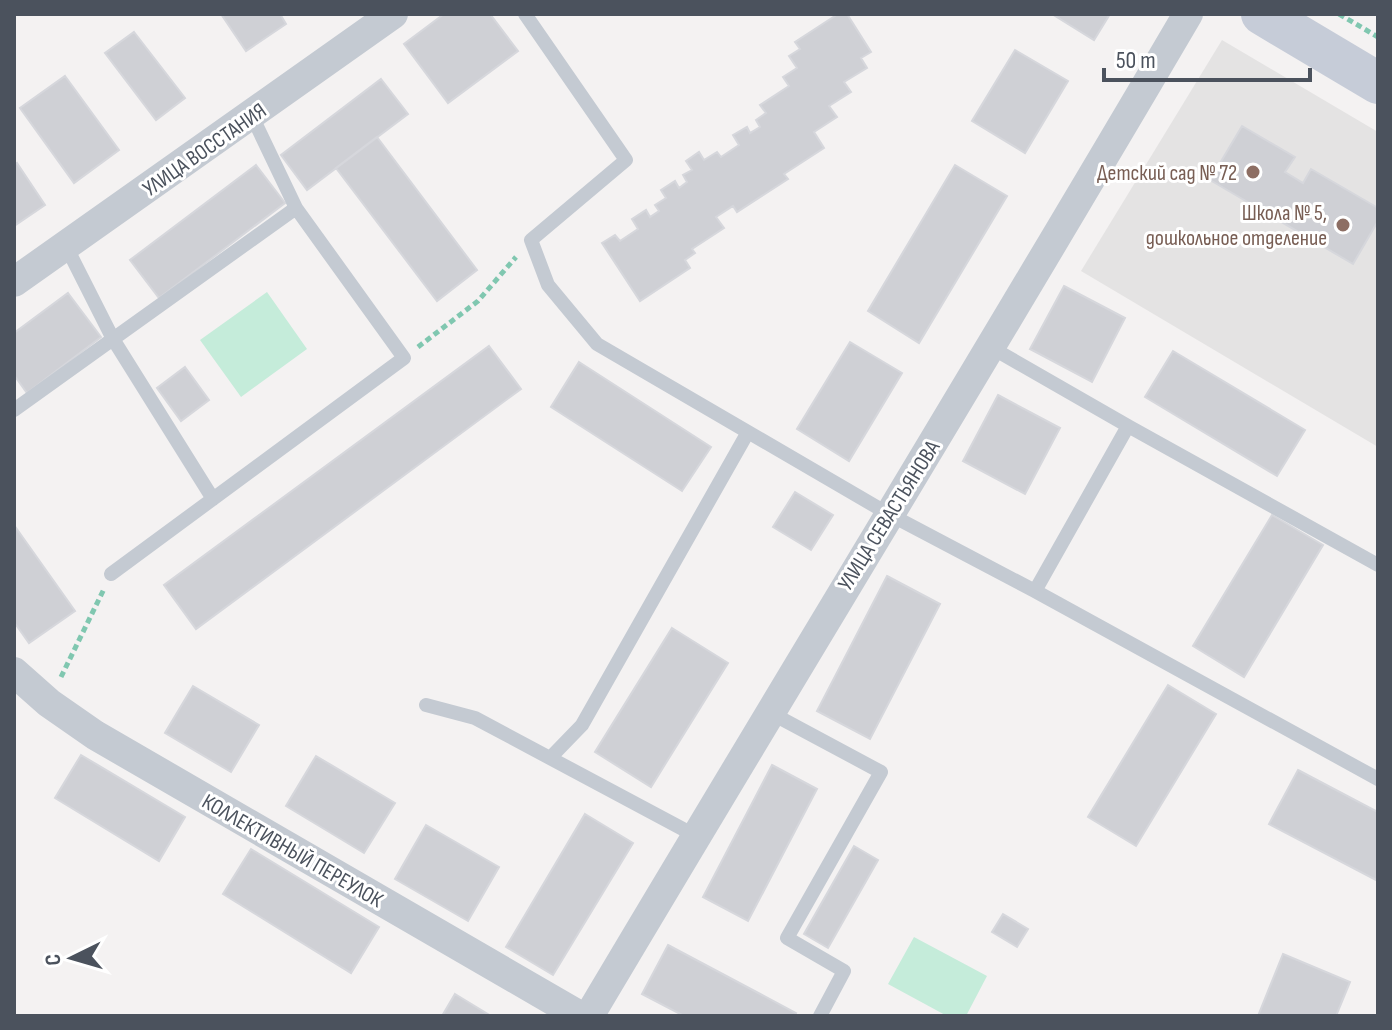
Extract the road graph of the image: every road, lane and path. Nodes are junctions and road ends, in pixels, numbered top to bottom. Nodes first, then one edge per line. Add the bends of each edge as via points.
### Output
1 (393, 14) edge
2 (525, 14) edge
3 (1188, 14) edge
4 (1262, 14) edge
5 (1339, 14) edge
6 (1378, 37) edge
7 (1378, 83) edge
8 (252, 116) junction
9 (296, 208) junction
10 (531, 240) junction
11 (66, 246) junction
12 (14, 282) edge
13 (113, 339) junction
14 (992, 348) junction
15 (404, 358) junction
16 (14, 410) edge
17 (1128, 426) junction
18 (748, 432) junction
19 (213, 499) junction
20 (887, 513) junction
21 (1378, 565) edge
22 (111, 574) joint
23 (1035, 591) junction
24 (14, 672) edge
25 (49, 703) junction
26 (426, 705) dead end
27 (769, 712) junction
28 (551, 757) junction
29 (1378, 779) edge
30 (696, 836) junction
31 (580, 1016) edge
32 (589, 1016) edge
33 (820, 1016) edge

1 - 8 street, УЛИЦА ВОССТАНИЯ
2 - 10 lane via 626,160
3 - 14 street, УЛИЦА СЕВАСТЬЯНОВА
4 - 7 main road
5 - 6 path
8 - 9 lane
8 - 11 street, УЛИЦА ВОССТАНИЯ
9 - 13 lane
9 - 15 lane
10 - 15 path via 478,301
10 - 18 lane via 548,285 597,344
11 - 12 street, УЛИЦА ВОССТАНИЯ
11 - 13 lane
13 - 16 lane
13 - 19 lane
14 - 17 lane
14 - 20 street, УЛИЦА СЕВАСТЬЯНОВА
15 - 19 lane
17 - 21 lane
17 - 23 lane
18 - 20 lane
18 - 28 lane via 582,725
19 - 22 lane
20 - 23 lane
20 - 27 street, УЛИЦА СЕВАСТЬЯНОВА
22 - 25 path
23 - 29 lane
24 - 25 street, КОЛЛЕКТИВНЫЙ ПЕРЕУЛОК
25 - 31 street, КОЛЛЕКТИВНЫЙ ПЕРЕУЛОК via 95,735
26 - 28 lane via 475,718
27 - 30 street, УЛИЦА СЕВАСТЬЯНОВА
27 - 33 lane via 881,772 787,938 844,971
28 - 30 lane
30 - 32 street, УЛИЦА СЕВАСТЬЯНОВА

